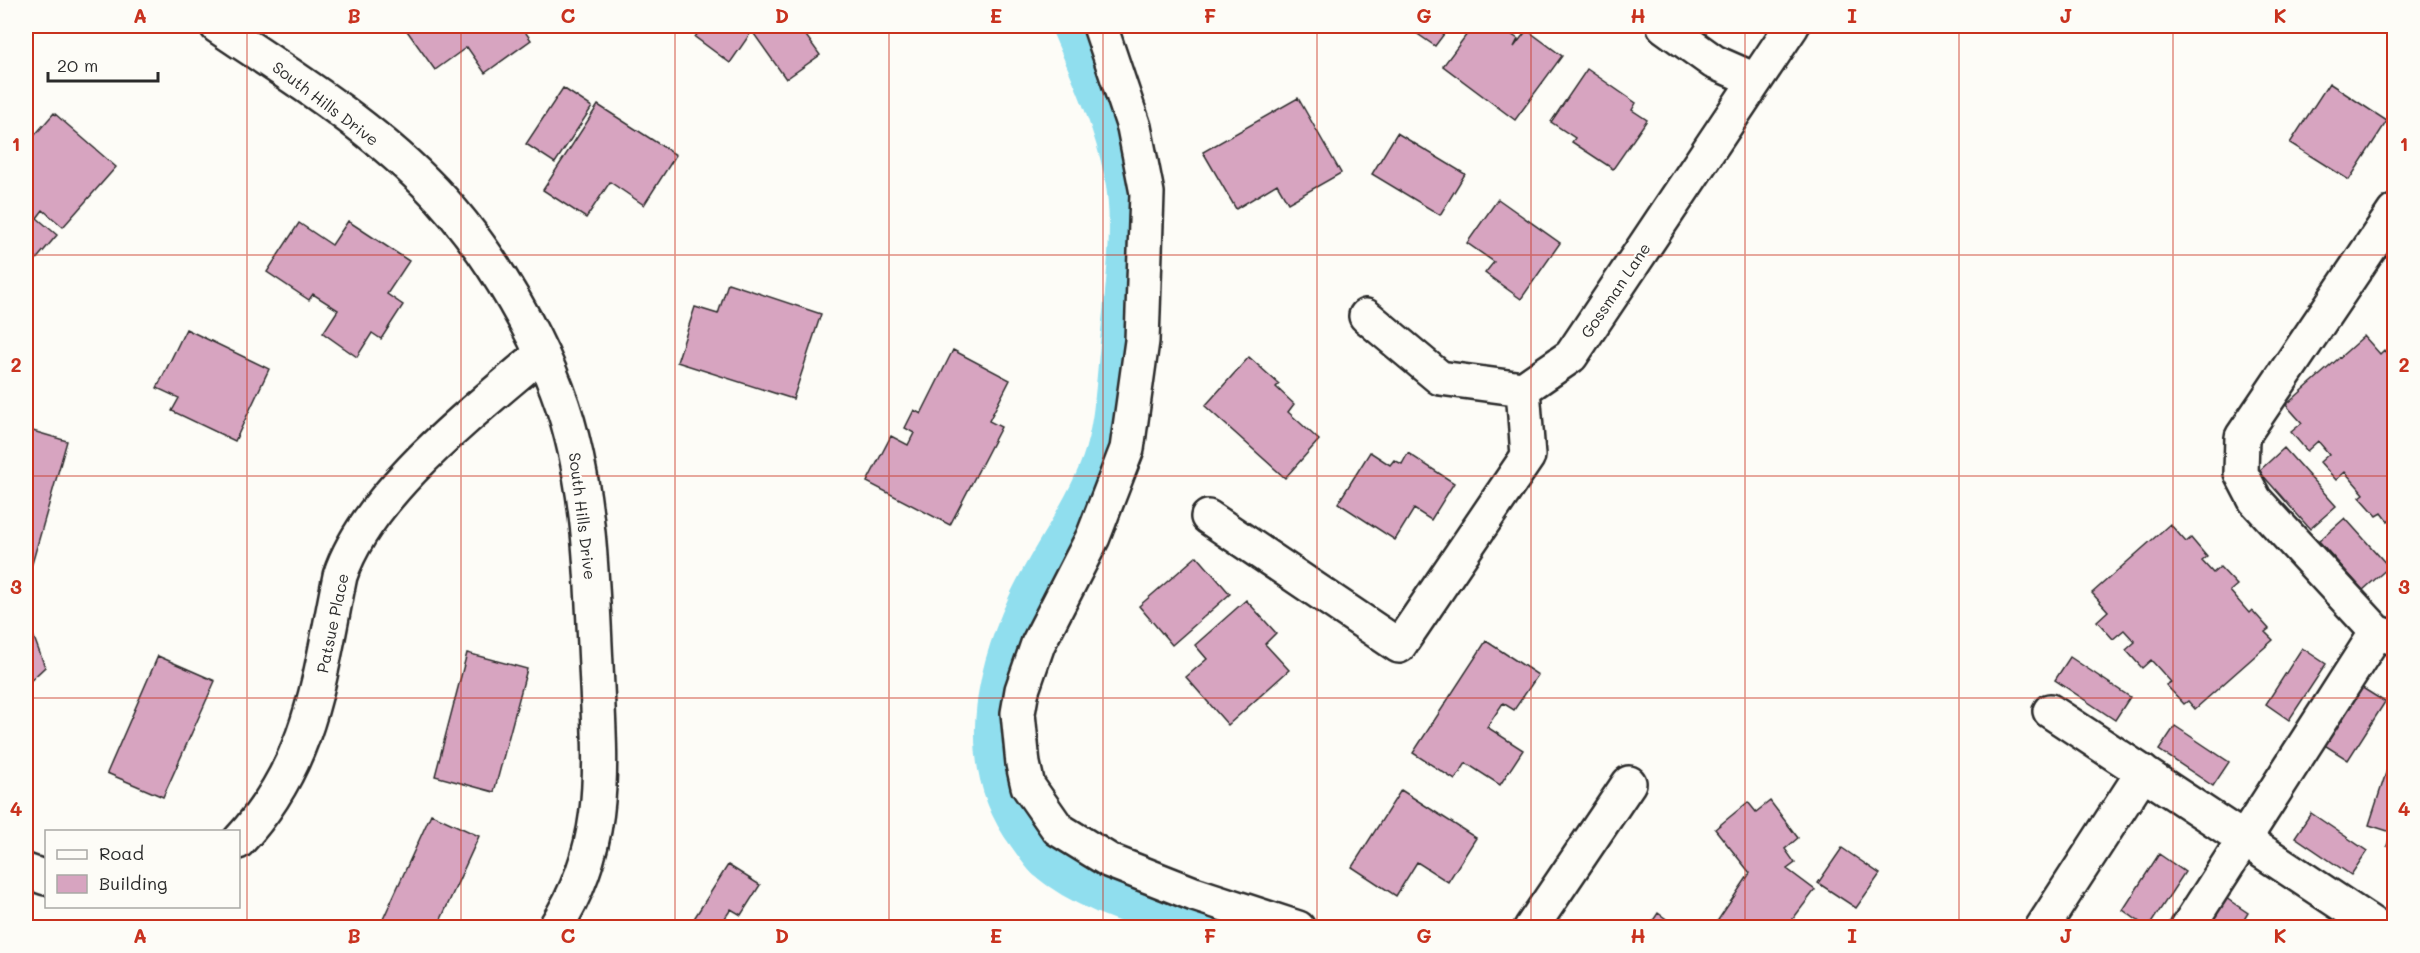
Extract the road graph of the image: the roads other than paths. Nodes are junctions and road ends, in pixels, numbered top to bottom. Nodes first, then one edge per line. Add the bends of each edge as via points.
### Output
1 (217, 26) edge
2 (1100, 26) edge
3 (1664, 26) edge
4 (1792, 26) edge
5 (1755, 80) junction
6 (2390, 228) edge
7 (1366, 316) dead end
8 (541, 354) junction
9 (1523, 389) junction
10 (1208, 517) dead end
11 (2386, 635) edge
12 (2050, 711) dead end
13 (2143, 772) junction
14 (1629, 783) dead end
15 (2244, 838) junction
16 (240, 840) edge
17 (26, 871) edge
18 (45, 878) edge
19 (555, 927) edge
20 (1298, 927) edge
21 (1531, 927) edge
22 (2042, 927) edge
23 (2187, 927) edge
24 (2378, 927) edge

1 - 8 street, South Hills Drive via 345,115 427,183 490,264
2 - 20 street via 1134,128 1148,193 1142,341 1127,449 1093,537 1038,644 1022,690 1018,713 1023,764 1028,786 1058,829 1101,856 1194,894
3 - 5 street via 1714,62
4 - 5 street, Gossman Lane
5 - 9 street, Gossman Lane via 1571,356
6 - 11 street via 2242,437 2241,473 2255,500
7 - 9 street via 1440,378
8 - 16 street, Patsue Place via 438,444 360,533 340,576 312,717 298,752 259,820
8 - 19 street, South Hills Drive via 572,436 581,479 591,560 600,772 597,820 589,858 580,886
9 - 10 street via 1528,456 1399,646
11 - 15 street
12 - 13 street
13 - 15 street
13 - 22 street
14 - 21 street
15 - 23 street
15 - 24 street
17 - 18 street

